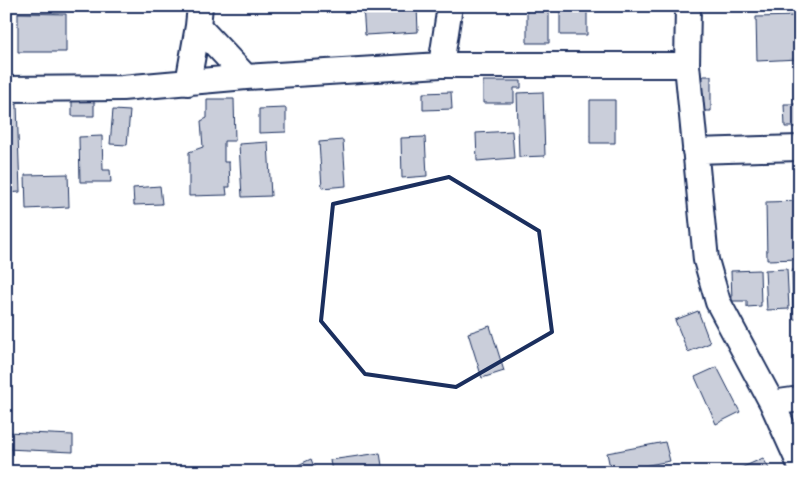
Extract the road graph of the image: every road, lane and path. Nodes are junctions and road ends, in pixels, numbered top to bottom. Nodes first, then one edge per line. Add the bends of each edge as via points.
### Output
1 (450, 6) edge
2 (688, 6) edge
3 (199, 16) edge
4 (687, 64) junction
5 (441, 65) junction
6 (246, 77) junction
7 (188, 83) junction
8 (6, 89) edge
9 (800, 148) edge
10 (696, 151) junction
11 (800, 400) edge
12 (772, 403) junction
13 (800, 465) edge

1 - 5 street
2 - 4 street
3 - 6 street
3 - 7 street
4 - 5 street
4 - 10 street
5 - 6 street
6 - 7 street
7 - 8 street via 122,88
9 - 10 street
10 - 12 street via 706,260 718,302
11 - 12 street
12 - 13 street

